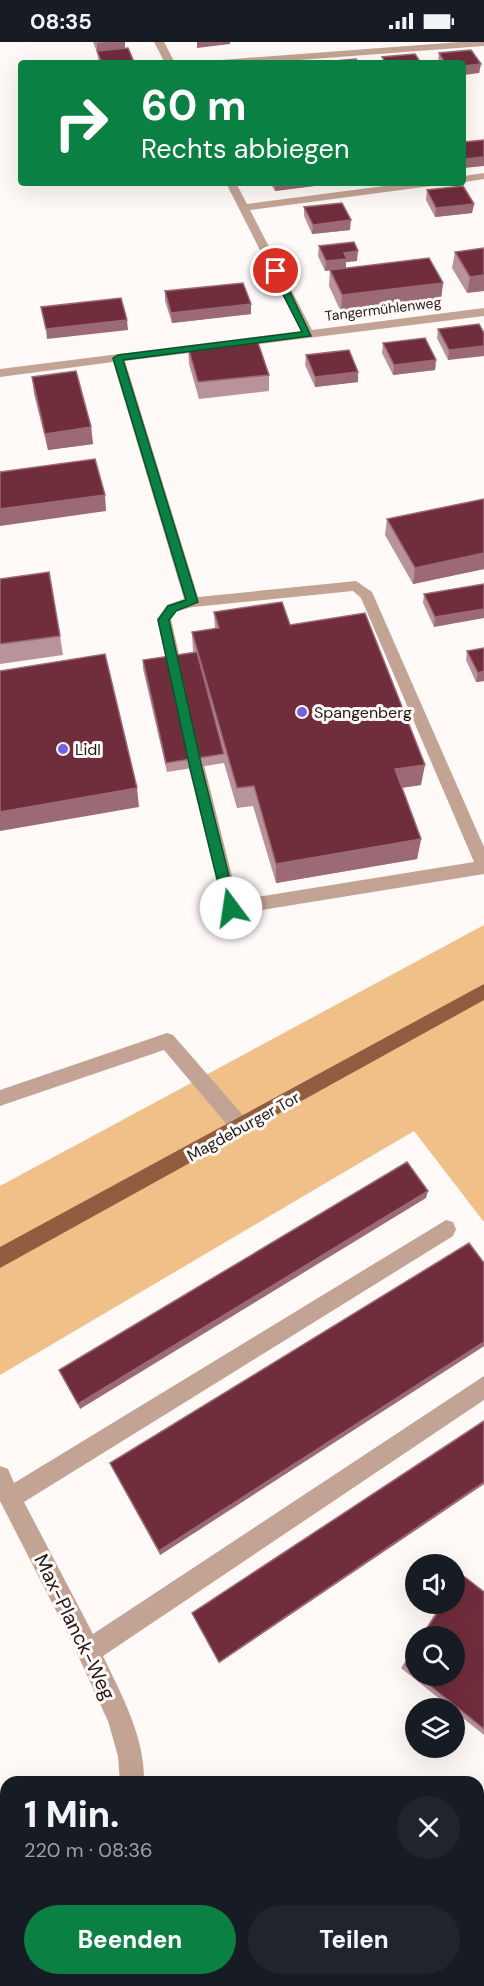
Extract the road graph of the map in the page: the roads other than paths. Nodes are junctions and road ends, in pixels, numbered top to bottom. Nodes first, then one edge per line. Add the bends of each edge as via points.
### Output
1 (159, 42) edge
2 (484, 43) edge
3 (168, 60) edge
4 (260, 60) edge
5 (484, 176) edge
6 (466, 179) edge
7 (232, 186) edge
8 (408, 186) edge
9 (243, 208) junction
10 (484, 312) edge
11 (308, 334) junction
12 (118, 358) junction
13 (0, 372) edge
14 (192, 602) junction
15 (181, 699) edge
16 (188, 734) edge
17 (484, 867) edge
18 (484, 991) edge
19 (0, 1098) edge
20 (242, 1127) junction
21 (446, 1229) dead end
22 (0, 1258) edge
23 (484, 1387) edge
24 (5, 1487) edge
25 (89, 1651) junction
26 (132, 1776) edge

1 - 3 street
2 - 4 street
5 - 6 street
7 - 9 street
8 - 9 street
9 - 11 street
10 - 11 street, Tangermühlenweg
11 - 12 street, Tangermühlenweg
12 - 13 street, Tangermühlenweg
12 - 14 street
14 - 15 street via 172,608 164,620
14 - 17 street via 339,586 356,586 367,595
16 - 17 street via 231,908
18 - 20 main road, Magdeburger Tor
19 - 20 street via 167,1041
20 - 22 main road, Magdeburger Tor
21 - 24 street
23 - 25 street
24 - 25 street, Max-Planck-Weg
25 - 26 street, Max-Planck-Weg via 128,1738

